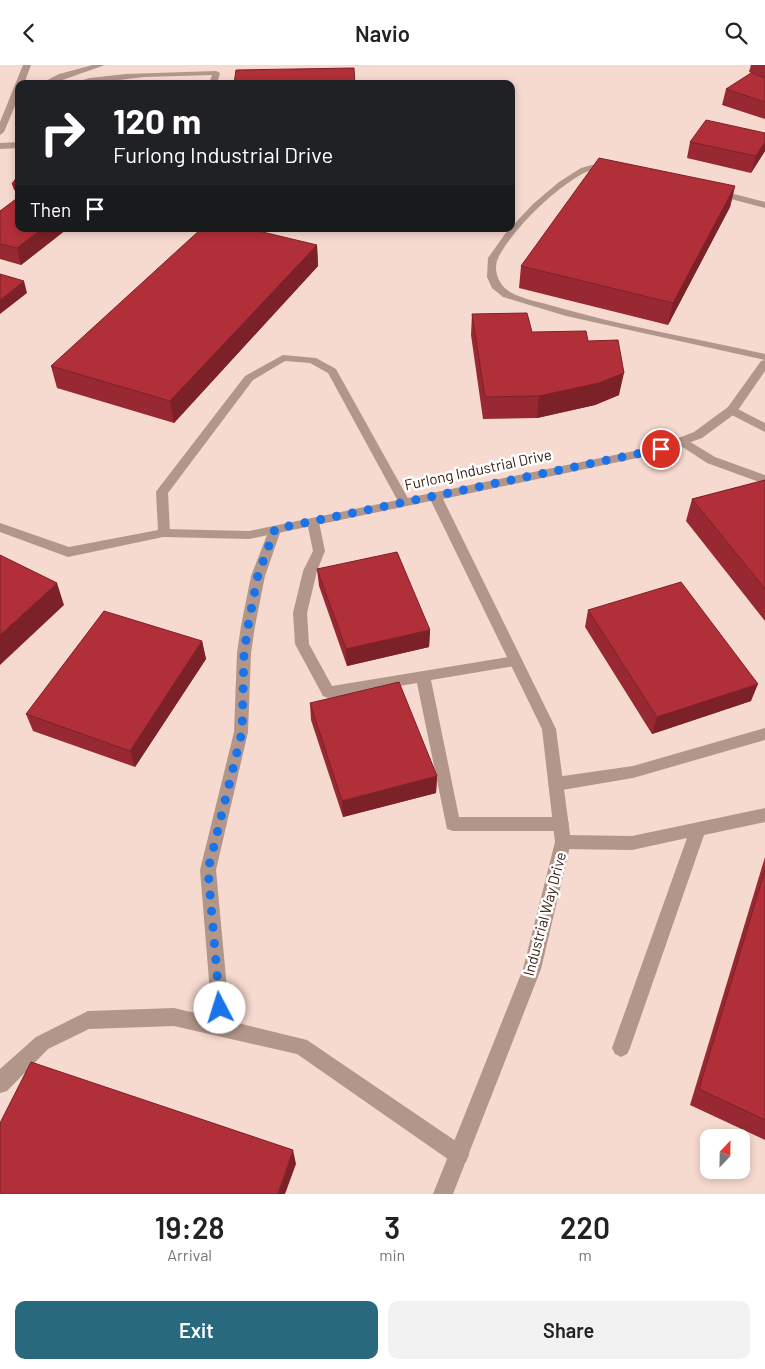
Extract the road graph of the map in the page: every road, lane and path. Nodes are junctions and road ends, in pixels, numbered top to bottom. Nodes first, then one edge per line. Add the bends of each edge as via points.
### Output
1 (27, 65) edge
2 (101, 65) edge
3 (21, 80) edge
4 (53, 80) edge
5 (92, 80) edge
6 (214, 80) edge
7 (15, 96) edge
8 (0, 132) edge
9 (15, 145) edge
10 (0, 146) edge
11 (623, 172) edge
12 (704, 189) edge
13 (765, 205) edge
14 (515, 228) edge
15 (511, 232) edge
16 (765, 357) edge
17 (765, 363) edge
18 (732, 410) junction
19 (765, 428) edge
20 (682, 441) junction
21 (765, 480) edge
22 (435, 496) junction
23 (404, 502) junction
24 (313, 522) junction
25 (0, 527) edge
26 (275, 529) junction
27 (164, 533) junction
28 (515, 661) junction
29 (423, 676) junction
30 (765, 734) edge
31 (556, 784) junction
32 (765, 815) edge
33 (561, 824) junction
34 (698, 829) junction
35 (563, 843) junction
36 (222, 1028) junction
37 (621, 1048) dead end
38 (0, 1084) edge
39 (459, 1155) junction
40 (444, 1194) edge

1 - 3 street
2 - 4 street
5 - 6 street via 137,74 216,73
7 - 8 street
9 - 10 street
11 - 14 street via 584,170 562,184
12 - 13 street
15 - 16 street via 493,258 492,277 496,286 507,295 570,313
17 - 18 street, Furlong Industrial Drive
18 - 19 street
18 - 20 street, Furlong Industrial Drive via 698,435
20 - 21 lane via 711,460
20 - 22 street, Furlong Industrial Drive via 661,449
22 - 23 street, Furlong Industrial Drive
22 - 28 street, Industrial Way Drive
23 - 24 street, Furlong Industrial Drive
23 - 27 street via 332,371 312,360 283,358 248,378 162,492
24 - 26 street, Furlong Industrial Drive
24 - 29 street via 319,551 310,571 300,613 302,644 328,692
25 - 27 street, Furlong Industrial Drive via 68,552
26 - 27 street, Furlong Industrial Drive via 249,535
26 - 36 street via 258,575 244,653 242,732 208,870
28 - 29 street
28 - 31 street, Industrial Way Drive via 549,729
29 - 33 street via 453,824
30 - 31 street via 633,772
31 - 33 street, Industrial Way Drive
32 - 34 street
33 - 35 street, Industrial Way Drive
34 - 35 street via 632,843
34 - 37 street
35 - 39 street, Industrial Way Drive via 532,969
36 - 38 street via 174,1017 88,1020 42,1043
36 - 39 street via 301,1046
39 - 40 street, Industrial Way Drive

